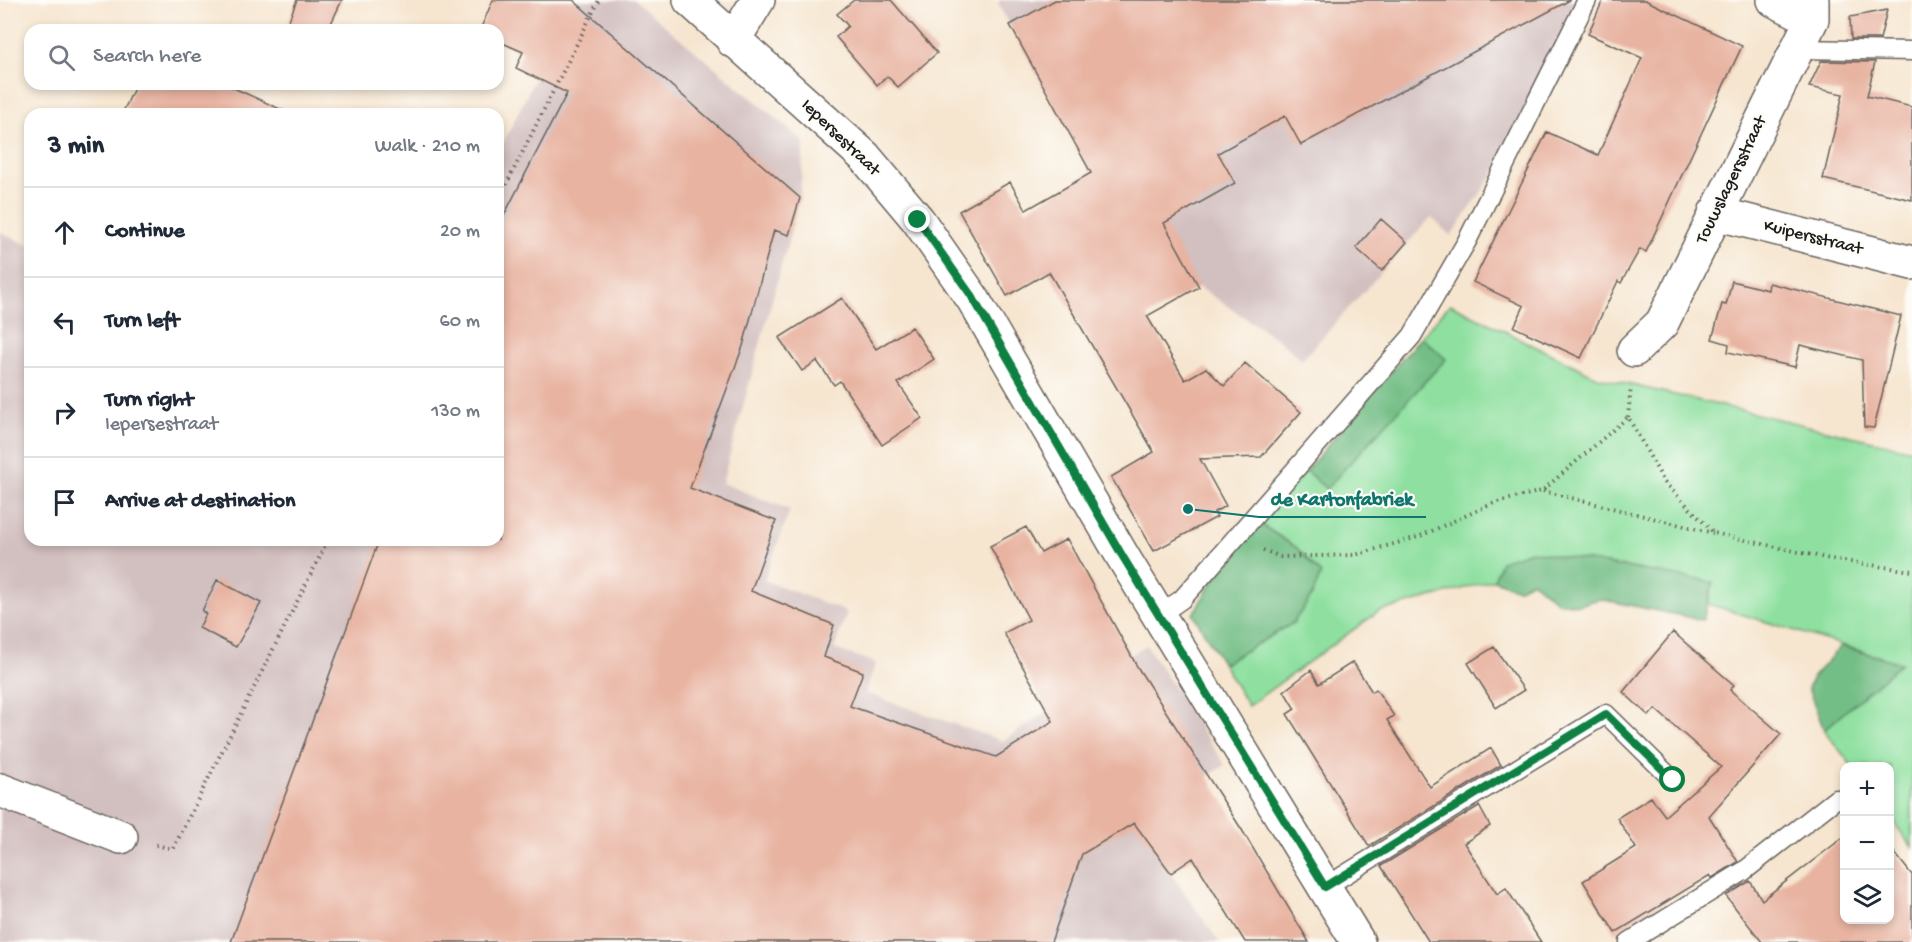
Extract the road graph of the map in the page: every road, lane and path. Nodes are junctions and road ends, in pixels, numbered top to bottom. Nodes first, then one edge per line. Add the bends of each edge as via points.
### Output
1 (599, 0) edge
2 (690, 0) edge
3 (758, 0) edge
4 (1587, 0) edge
5 (1774, 0) edge
6 (1812, 10) edge
7 (733, 41) junction
8 (1797, 49) junction
9 (1912, 51) edge
10 (504, 189) edge
11 (1715, 213) junction
12 (1912, 264) edge
13 (1634, 350) dead end
14 (1542, 491) junction
15 (1241, 532) junction
16 (1714, 533) junction
17 (325, 546) edge
18 (1912, 571) edge
19 (1159, 615) junction
20 (1673, 780) dead end
21 (0, 790) edge
22 (1836, 799) dead end
23 (121, 837) joint
24 (1325, 887) junction
25 (1358, 942) edge
26 (1629, 942) edge

1 - 10 path
2 - 7 street, Iepersestraat
3 - 7 street
4 - 15 lane via 1467,241 1412,336
5 - 6 street
6 - 8 street, Touwslagersstraat
7 - 19 street, Iepersestraat via 865,157 918,220 973,298
8 - 9 lane
8 - 11 street, Touwslagersstraat
11 - 12 street, Kuipersstraat
11 - 13 street, Touwslagersstraat via 1662,323
14 - 15 path via 1494,503 1418,537 1354,555 1281,557 1254,546
14 - 16 path
14 - 16 path via 1628,417 1664,482
15 - 19 lane via 1182,599
16 - 18 path via 1830,559
17 - 23 path via 173,849
19 - 24 street, Iepersestraat
20 - 24 lane via 1606,714
21 - 23 street
22 - 26 lane via 1744,871
24 - 25 street, Iepersestraat

